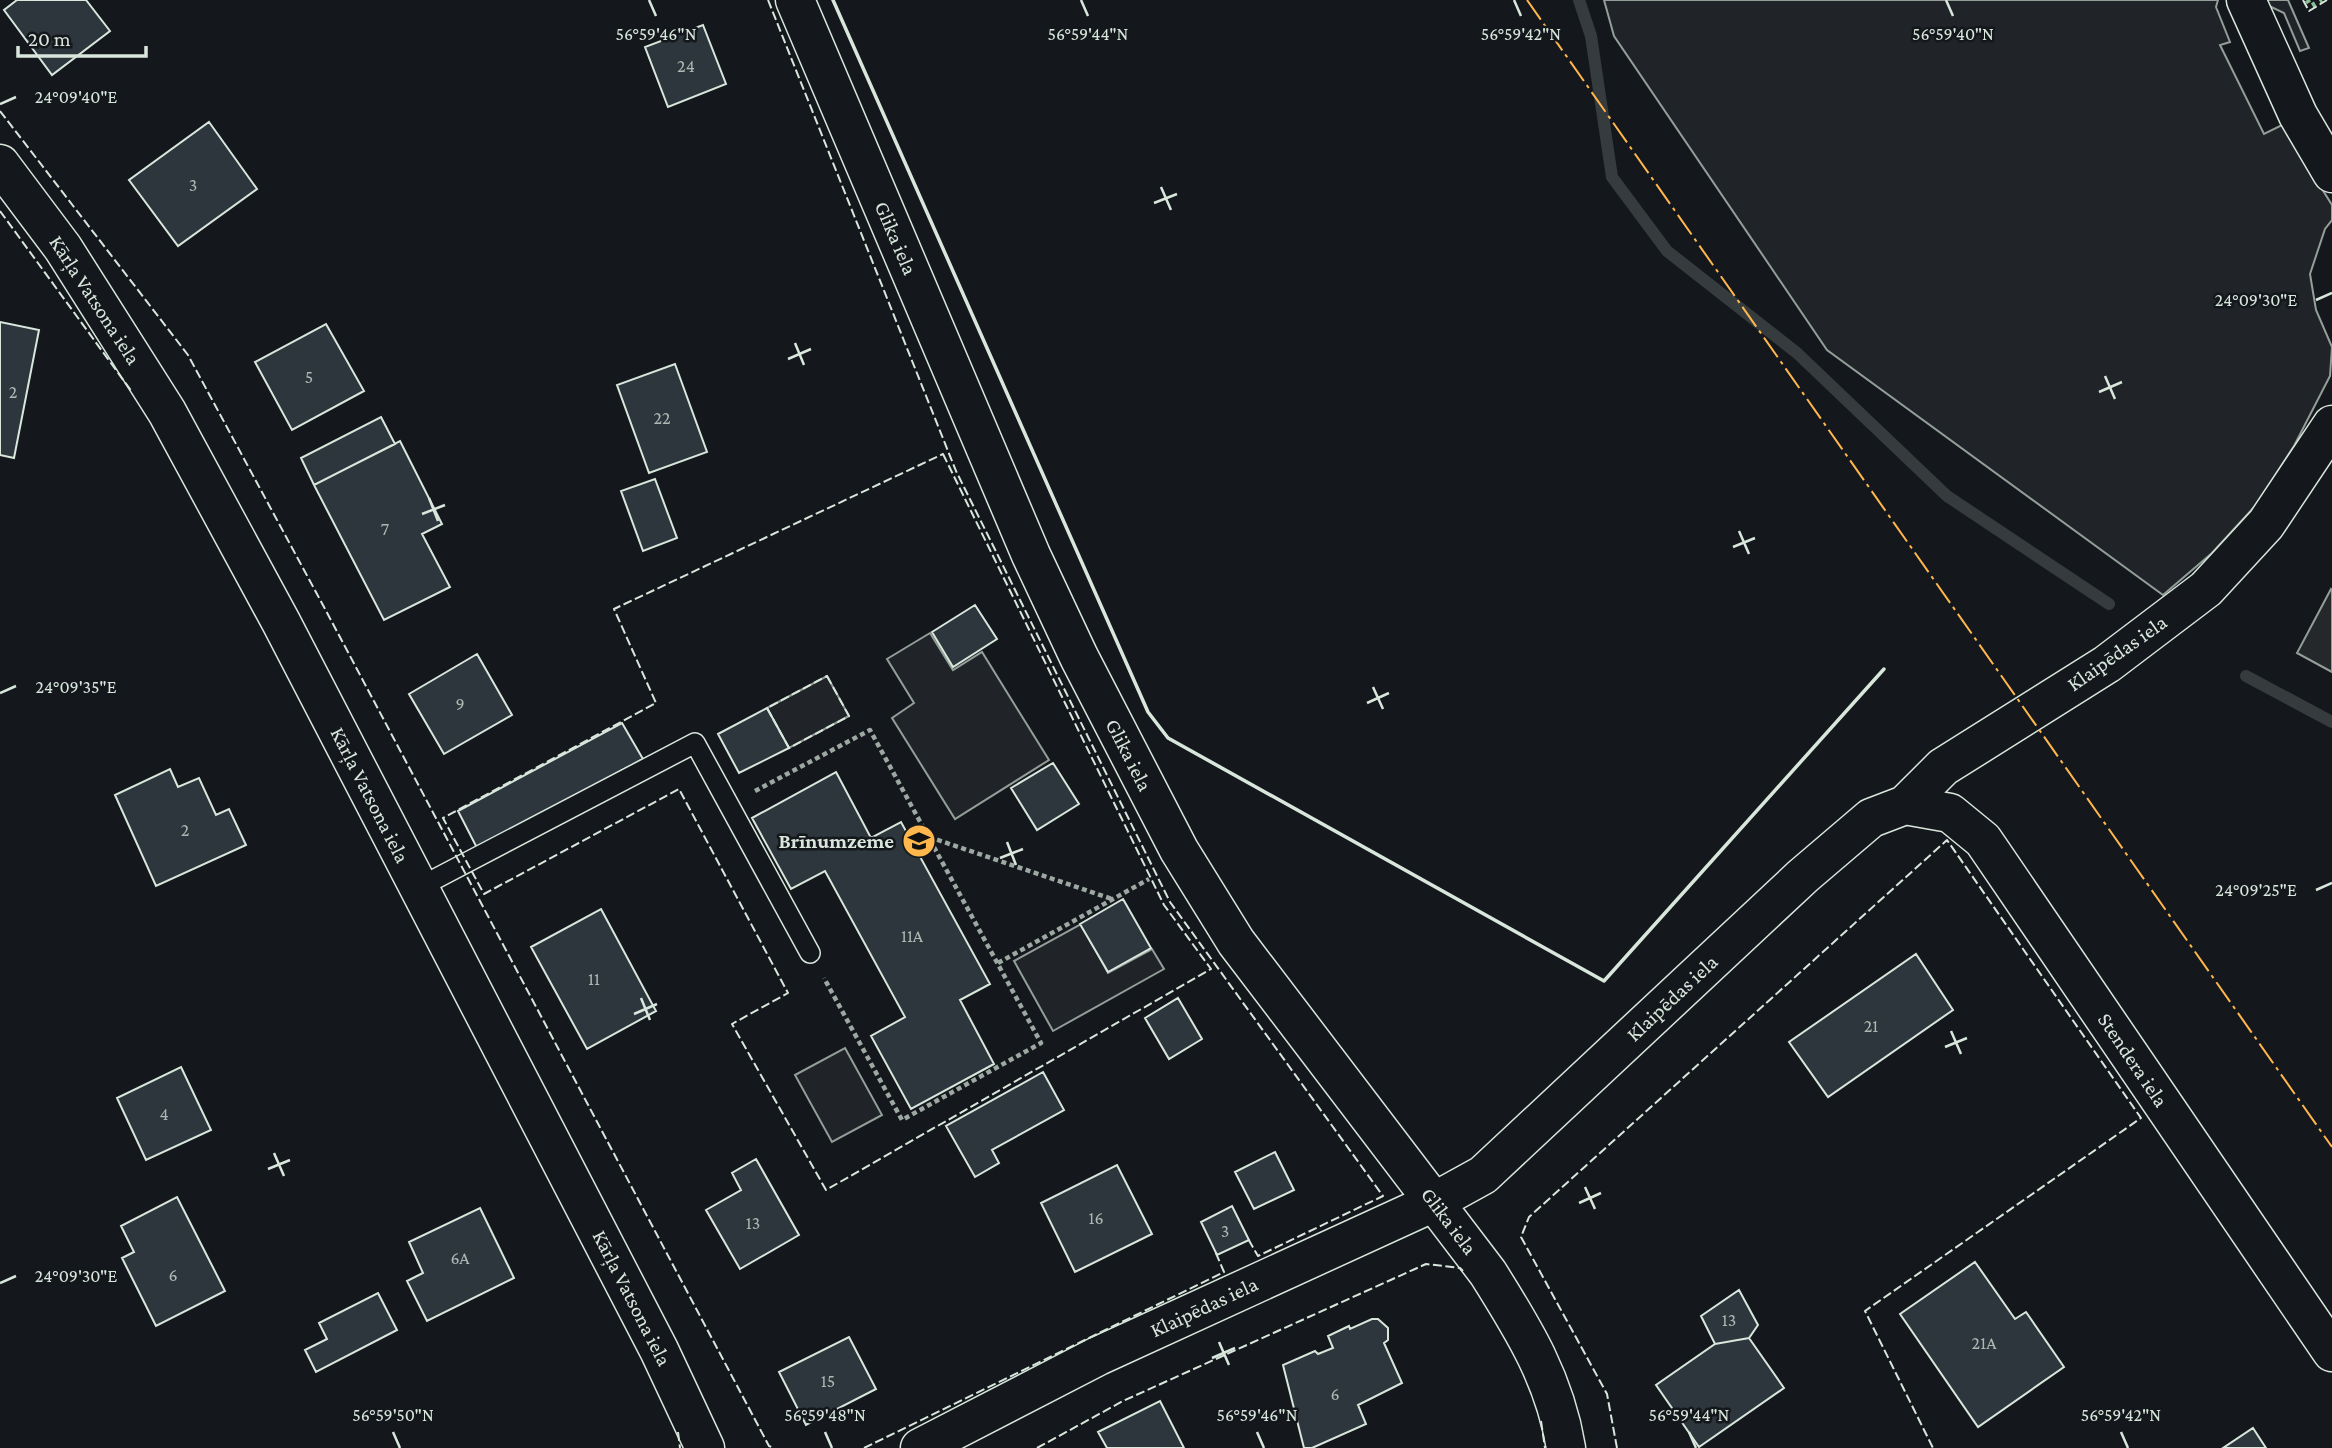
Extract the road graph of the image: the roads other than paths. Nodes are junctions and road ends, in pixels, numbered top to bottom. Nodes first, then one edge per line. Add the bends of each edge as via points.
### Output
1 (795, 0) edge
2 (2246, 0) edge
3 (0, 164) edge
4 (2332, 173) edge
5 (2332, 425) edge
6 (1905, 805) junction
7 (418, 888) junction
8 (810, 953) road end
9 (1434, 1202) junction
10 (2332, 1352) edge
11 (705, 1448) edge
12 (920, 1448) edge
13 (1566, 1448) edge

1 - 9 street, Glika iela via 1031,555 1154,803 1236,942
2 - 4 street via 2298,115
3 - 7 street, Kārļa Vatsona iela via 63,248 167,412
5 - 6 street, Klaipēdas iela via 2266,524 2206,589 2107,664 1943,766
6 - 9 street, Klaipēdas iela via 1871,818 1483,1175
6 - 10 street, Stendera iela via 1950,813 1983,840
7 - 8 lane via 695,743
7 - 11 street, Kārļa Vatsona iela via 659,1350
9 - 12 street, Klaipēdas iela via 1098,1356
9 - 13 street, Glika iela via 1521,1325 1548,1378

